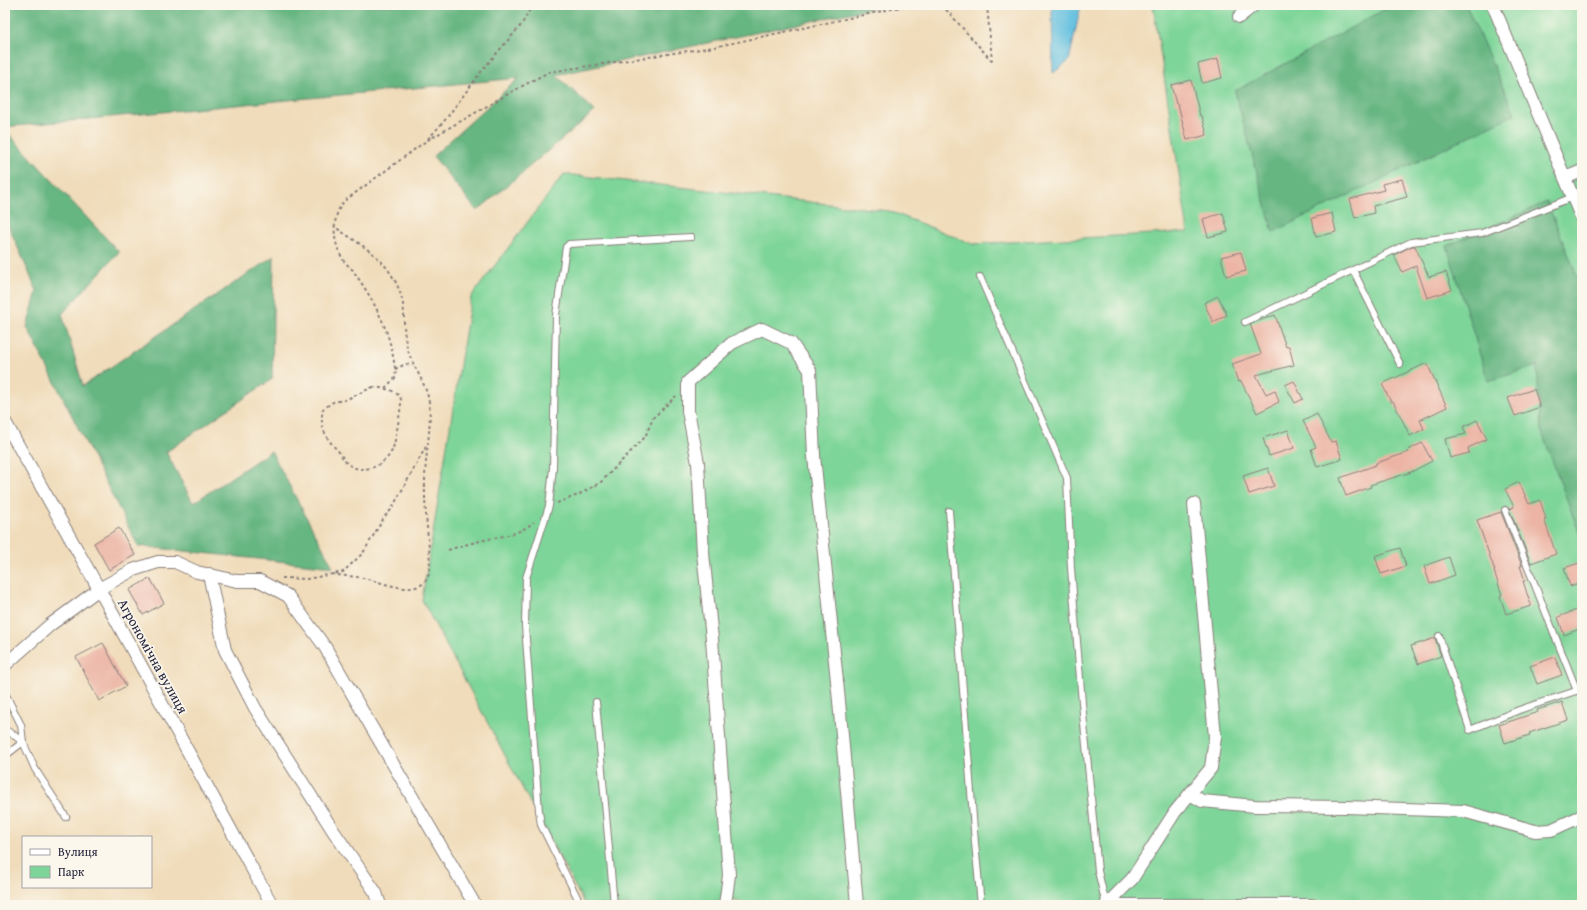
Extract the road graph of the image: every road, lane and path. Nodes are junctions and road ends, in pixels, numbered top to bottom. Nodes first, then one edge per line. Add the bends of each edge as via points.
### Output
1 (532, 5) edge
2 (910, 5) edge
3 (942, 5) edge
4 (987, 5) edge
5 (1254, 5) edge
6 (1493, 5) edge
7 (1239, 17) dead end
8 (426, 141) junction
9 (1582, 171) edge
10 (1565, 178) junction
11 (1573, 197) junction
12 (1582, 219) edge
13 (335, 227) junction
14 (691, 237) dead end
15 (1353, 270) junction
16 (980, 277) dead end
17 (1245, 322) dead end
18 (1400, 364) dead end
19 (413, 365) junction
20 (395, 369) junction
21 (688, 386) junction
22 (385, 388) junction
23 (5, 422) edge
24 (428, 444) junction
25 (1194, 504) dead end
26 (549, 506) junction
27 (1505, 510) dead end
28 (949, 511) dead end
29 (537, 519) dead end
30 (448, 550) dead end
31 (209, 574) junction
32 (332, 574) junction
33 (282, 578) dead end
34 (99, 589) junction
35 (1439, 636) dead end
36 (5, 665) edge
37 (1580, 690) edge
38 (5, 693) edge
39 (596, 702) dead end
40 (5, 730) edge
41 (23, 742) junction
42 (5, 756) edge
43 (1190, 794) junction
44 (1582, 816) edge
45 (66, 817) dead end
46 (272, 905) edge
47 (380, 905) edge
48 (475, 905) edge
49 (581, 905) edge
50 (614, 905) edge
51 (725, 905) edge
52 (857, 905) edge
53 (981, 905) edge
54 (1106, 905) edge
55 (1312, 905) edge

1 - 8 path via 522,24
2 - 8 path via 714,47 549,72
3 - 4 path via 992,61
5 - 7 street
6 - 10 street
8 - 13 path via 343,201 337,213
9 - 10 street
10 - 11 street
11 - 12 street
11 - 15 lane via 1482,233 1411,242
13 - 19 path via 379,259 396,283 404,303 403,331
13 - 20 path via 335,240 340,253 379,312 389,340
14 - 26 lane via 569,244 566,248 556,315 553,468
15 - 17 lane
15 - 18 lane
16 - 54 lane via 1066,478 1083,718 1098,871
19 - 20 path via 406,364
19 - 24 path via 429,403
20 - 22 path via 396,377
21 - 26 path via 653,418 645,437 600,483
21 - 51 street via 688,411 698,462 729,868
21 - 52 street via 688,382 732,343 762,329 790,343 810,370 814,456
22 - 22 path via 372,387 345,400 333,402 323,409 321,420 324,432 347,463 359,470 373,468 393,449 401,400 398,394
23 - 34 street, Агрономічна вулиця
24 - 32 path via 391,510 363,553 343,572
24 - 32 path via 425,511 430,566 426,579 418,587 406,589 363,578
25 - 43 street via 1215,737 1211,768
26 - 49 lane via 526,578 525,626 539,811 541,825
27 - 37 lane
28 - 53 lane
29 - 30 path via 511,536 474,542
31 - 34 street via 197,572 175,562 158,562 133,570
31 - 47 street via 224,650 255,708 334,832 376,892
31 - 48 street via 237,581 260,581 288,596 325,647
32 - 33 path via 307,579
34 - 36 street via 50,625
34 - 46 street, Агрономічна вулиця
35 - 37 lane via 1470,730
38 - 41 lane via 21,724
39 - 50 lane
40 - 41 lane
41 - 42 lane
41 - 45 lane via 35,769
43 - 44 street via 1202,801 1255,806 1463,811 1535,831 1551,830
43 - 54 street via 1175,812 1132,880
54 - 55 street

